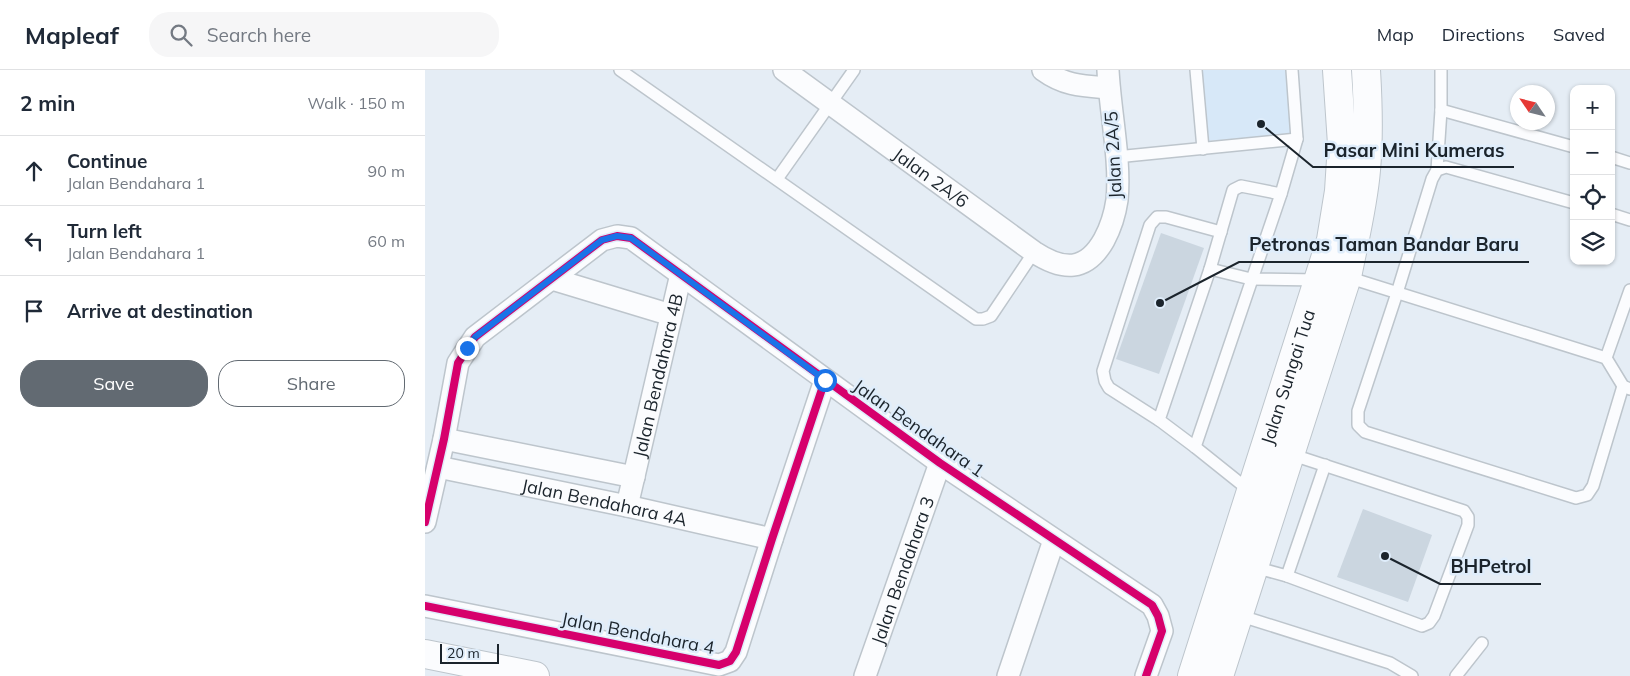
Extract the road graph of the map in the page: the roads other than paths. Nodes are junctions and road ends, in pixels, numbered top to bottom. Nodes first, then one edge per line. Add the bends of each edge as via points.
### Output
1 (620, 70) edge
2 (784, 70) edge
3 (854, 70) edge
4 (1043, 70) edge
5 (1196, 70) edge
6 (1292, 70) edge
7 (1337, 70) edge
8 (1366, 70) edge
9 (1441, 70) edge
10 (1109, 79) edge
11 (831, 104) junction
12 (1441, 110) junction
13 (1297, 139) junction
14 (1570, 146) edge
15 (1203, 148) junction
16 (1116, 157) junction
17 (1615, 158) edge
18 (1630, 163) edge
19 (1437, 170) junction
20 (777, 179) junction
21 (1281, 194) junction
22 (1570, 202) edge
23 (1615, 215) edge
24 (1630, 220) edge
25 (1221, 232) junction
26 (1034, 252) junction
27 (1087, 262) joint
28 (1209, 269) junction
29 (681, 274) junction
30 (1347, 276) junction
31 (1251, 278) junction
32 (552, 279) junction
33 (1319, 280) junction
34 (1630, 290) edge
35 (1397, 292) junction
36 (671, 315) junction
37 (1606, 358) junction
38 (825, 380) junction
39 (1626, 388) edge
40 (1159, 420) junction
41 (444, 439) junction
42 (1195, 447) junction
43 (1290, 454) junction
44 (940, 463) junction
45 (1325, 466) junction
46 (438, 467) junction
47 (634, 477) junction
48 (1251, 492) junction
49 (627, 506) junction
50 (425, 522) edge
51 (772, 539) junction
52 (1054, 540) junction
53 (1254, 567) junction
54 (1287, 576) junction
55 (425, 606) edge
56 (1238, 615) junction
57 (1482, 643) dead end
58 (426, 658) edge
59 (535, 676) edge
60 (865, 676) edge
61 (1008, 676) edge
62 (1146, 676) edge
63 (1192, 676) edge
64 (1219, 676) edge
65 (1412, 676) edge
66 (1456, 676) edge

1 - 20 lane
2 - 11 street, Jalan 2A/6
3 - 11 lane
4 - 10 street via 1068,84
5 - 15 lane
6 - 13 lane
7 - 33 main road, Jalan Sungai Tua via 1342,144 1339,190 1331,240
8 - 30 main road, Jalan Sungai Tua via 1366,170
9 - 12 lane
10 - 16 street, Jalan 2A/5
11 - 20 lane
11 - 26 street, Jalan 2A/6
12 - 14 lane
12 - 19 lane
13 - 15 lane
13 - 21 lane
15 - 16 lane
16 - 27 street, Jalan 2A/5 via 1118,185 1114,217 1100,247
17 - 18 lane
19 - 22 lane via 1446,167
19 - 35 lane
20 - 26 lane via 976,318 991,316
21 - 25 lane via 1241,186 1233,190
21 - 31 lane
23 - 24 lane
25 - 28 lane
25 - 40 lane via 1157,217 1147,234 1103,371 1109,388
26 - 27 street, Jalan 2A/6 via 1066,265
28 - 31 lane
28 - 40 lane
29 - 32 street, Jalan Bendahara 1 via 631,238 617,236 602,240
29 - 36 street, Jalan Bendahara 4B
29 - 38 street, Jalan Bendahara 1
30 - 35 lane
30 - 43 main road, Jalan Sungai Tua
31 - 33 lane
31 - 42 lane
32 - 36 street
32 - 41 street, Jalan Bendahara 1 via 475,337 467,348 458,364
33 - 48 main road, Jalan Sungai Tua
34 - 37 lane
35 - 37 lane
35 - 39 lane via 1358,411 1358,425 1365,432 1576,498 1587,495 1593,486
36 - 47 street, Jalan Bendahara 4B
37 - 39 lane
38 - 44 street, Jalan Bendahara 1
38 - 51 street, Jalan Bendahara 4
40 - 42 lane
41 - 46 street, Jalan Bendahara 1
41 - 47 street, Jalan Bendahara 4B
42 - 48 lane
43 - 45 lane
43 - 53 main road, Jalan Sungai Tua
44 - 52 street, Jalan Bendahara 1
44 - 60 street, Jalan Bendahara 3
45 - 54 lane
45 - 54 lane via 1464,510 1469,517 1468,525 1435,616 1422,626
46 - 49 street, Jalan Bendahara 4A
46 - 50 street, Jalan Bendahara 1
47 - 49 street, Jalan Bendahara 4B
48 - 63 main road, Jalan Sungai Tua
49 - 51 street, Jalan Bendahara 4A
51 - 55 street, Jalan Bendahara 4 via 736,652 730,661 719,665
52 - 61 street
52 - 62 street, Jalan Bendahara 1 via 1152,605 1162,631
53 - 54 lane
53 - 56 main road, Jalan Sungai Tua
56 - 64 main road, Jalan Sungai Tua
56 - 65 lane via 1390,664
57 - 66 lane
58 - 59 main road

